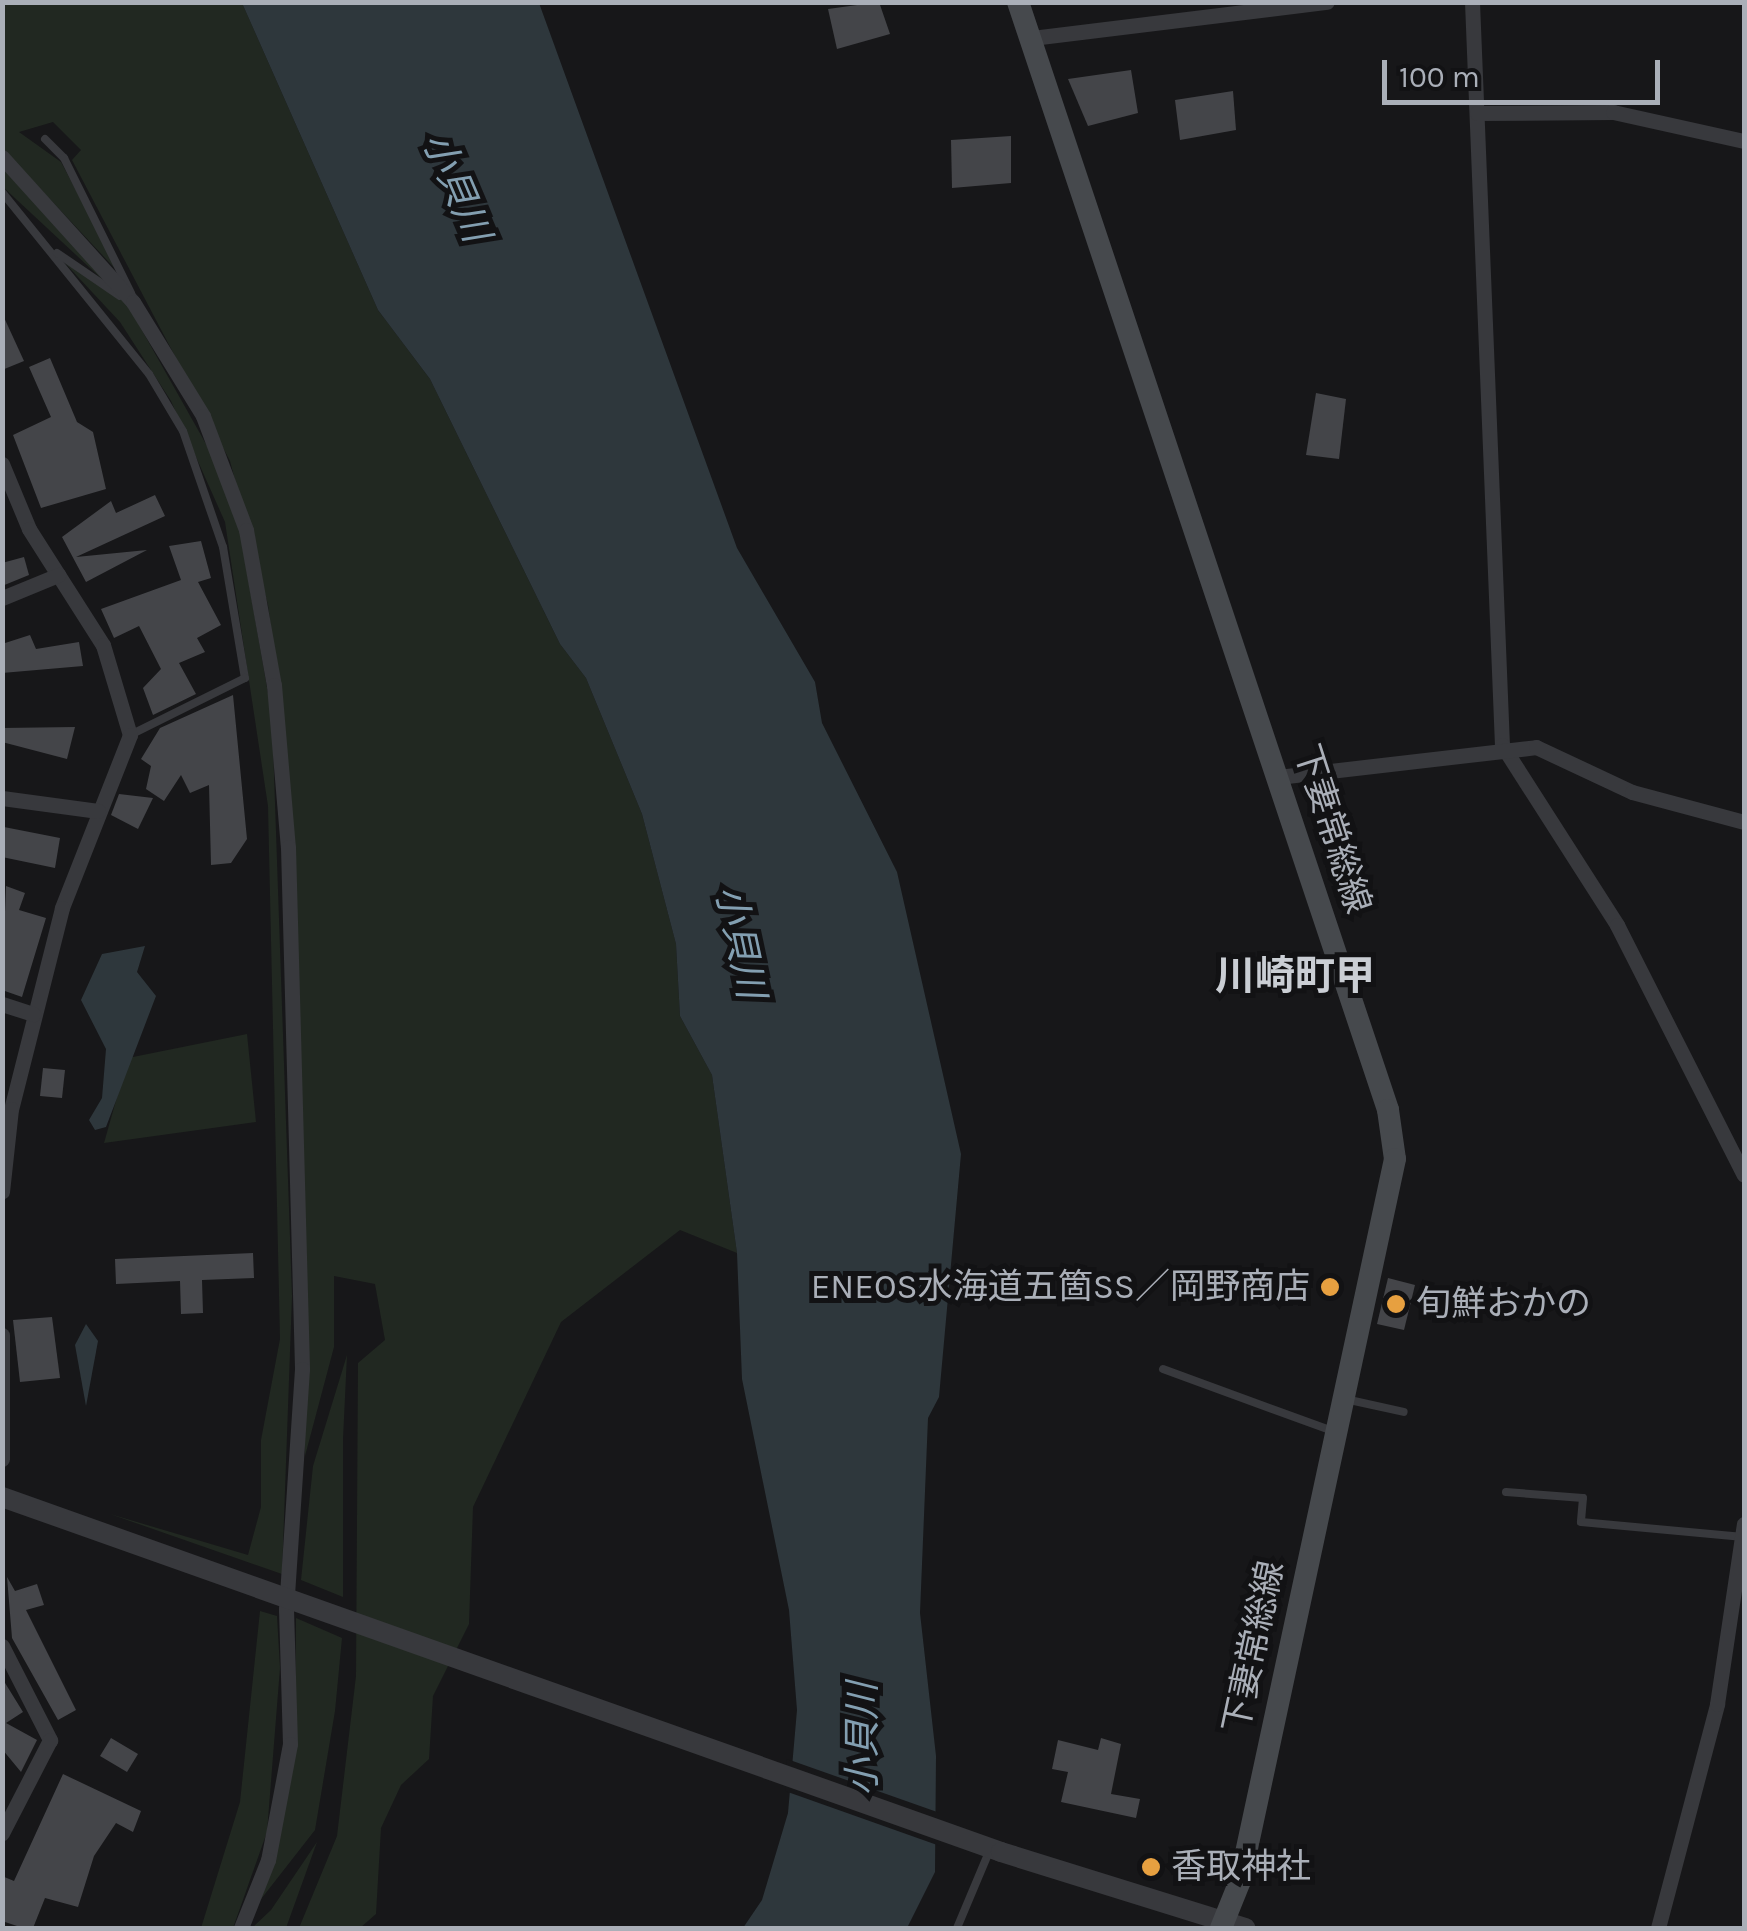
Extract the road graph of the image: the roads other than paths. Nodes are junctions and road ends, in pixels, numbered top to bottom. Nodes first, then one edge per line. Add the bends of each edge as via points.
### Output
1 (1018, 2) edge
2 (1327, 2) edge
3 (1472, 2) edge
4 (1032, 38) junction
5 (1477, 114) junction
6 (45, 140) dead end
7 (1744, 141) edge
8 (2, 157) edge
9 (2, 192) edge
10 (51, 248) junction
11 (133, 302) junction
12 (3, 467) edge
13 (58, 575) junction
14 (2, 598) edge
15 (130, 735) junction
16 (1502, 745) junction
17 (1278, 777) junction
18 (2, 798) edge
19 (98, 811) junction
20 (1744, 822) edge
21 (2, 1004) edge
22 (33, 1014) junction
23 (7, 1110) edge
24 (1744, 1175) edge
25 (2, 1192) edge
26 (2, 1335) edge
27 (1163, 1369) dead end
28 (1343, 1399) junction
29 (1404, 1412) dead end
30 (1336, 1432) junction
31 (2, 1459) edge
32 (1506, 1492) dead end
33 (2, 1497) edge
34 (1744, 1530) edge
35 (296, 1600) junction
36 (2, 1646) edge
37 (2, 1832) edge
38 (982, 1844) junction
39 (1230, 1926) edge
40 (241, 1928) edge
41 (958, 1928) edge
42 (1658, 1928) edge

1 - 4 main road, 下妻常総線
2 - 4 street
3 - 5 street
4 - 17 main road, 下妻常総線
5 - 7 street via 1613,112
5 - 16 street
6 - 11 lane via 126,272
8 - 11 street
9 - 10 lane
10 - 11 lane
10 - 15 lane via 120,328 183,431 236,608 245,678
11 - 35 street via 226,468 274,685 290,900 302,1369
12 - 13 street
13 - 14 street
13 - 15 street via 102,645
15 - 19 street
16 - 17 street
16 - 20 street via 1536,748 1632,792
16 - 24 street via 1617,925
17 - 28 main road, 下妻常総線 via 1388,1110 1395,1158
18 - 19 street
19 - 22 street
21 - 22 street
22 - 23 street
23 - 25 street
26 - 31 street
27 - 30 lane
28 - 29 lane
28 - 30 main road, 下妻常総線
30 - 39 main road, 下妻常総線
32 - 34 lane via 1583,1498 1581,1522
33 - 35 street
34 - 42 street via 1717,1704
35 - 38 street
35 - 40 street via 285,1788
36 - 37 street via 50,1740
38 - 39 street
38 - 41 lane

